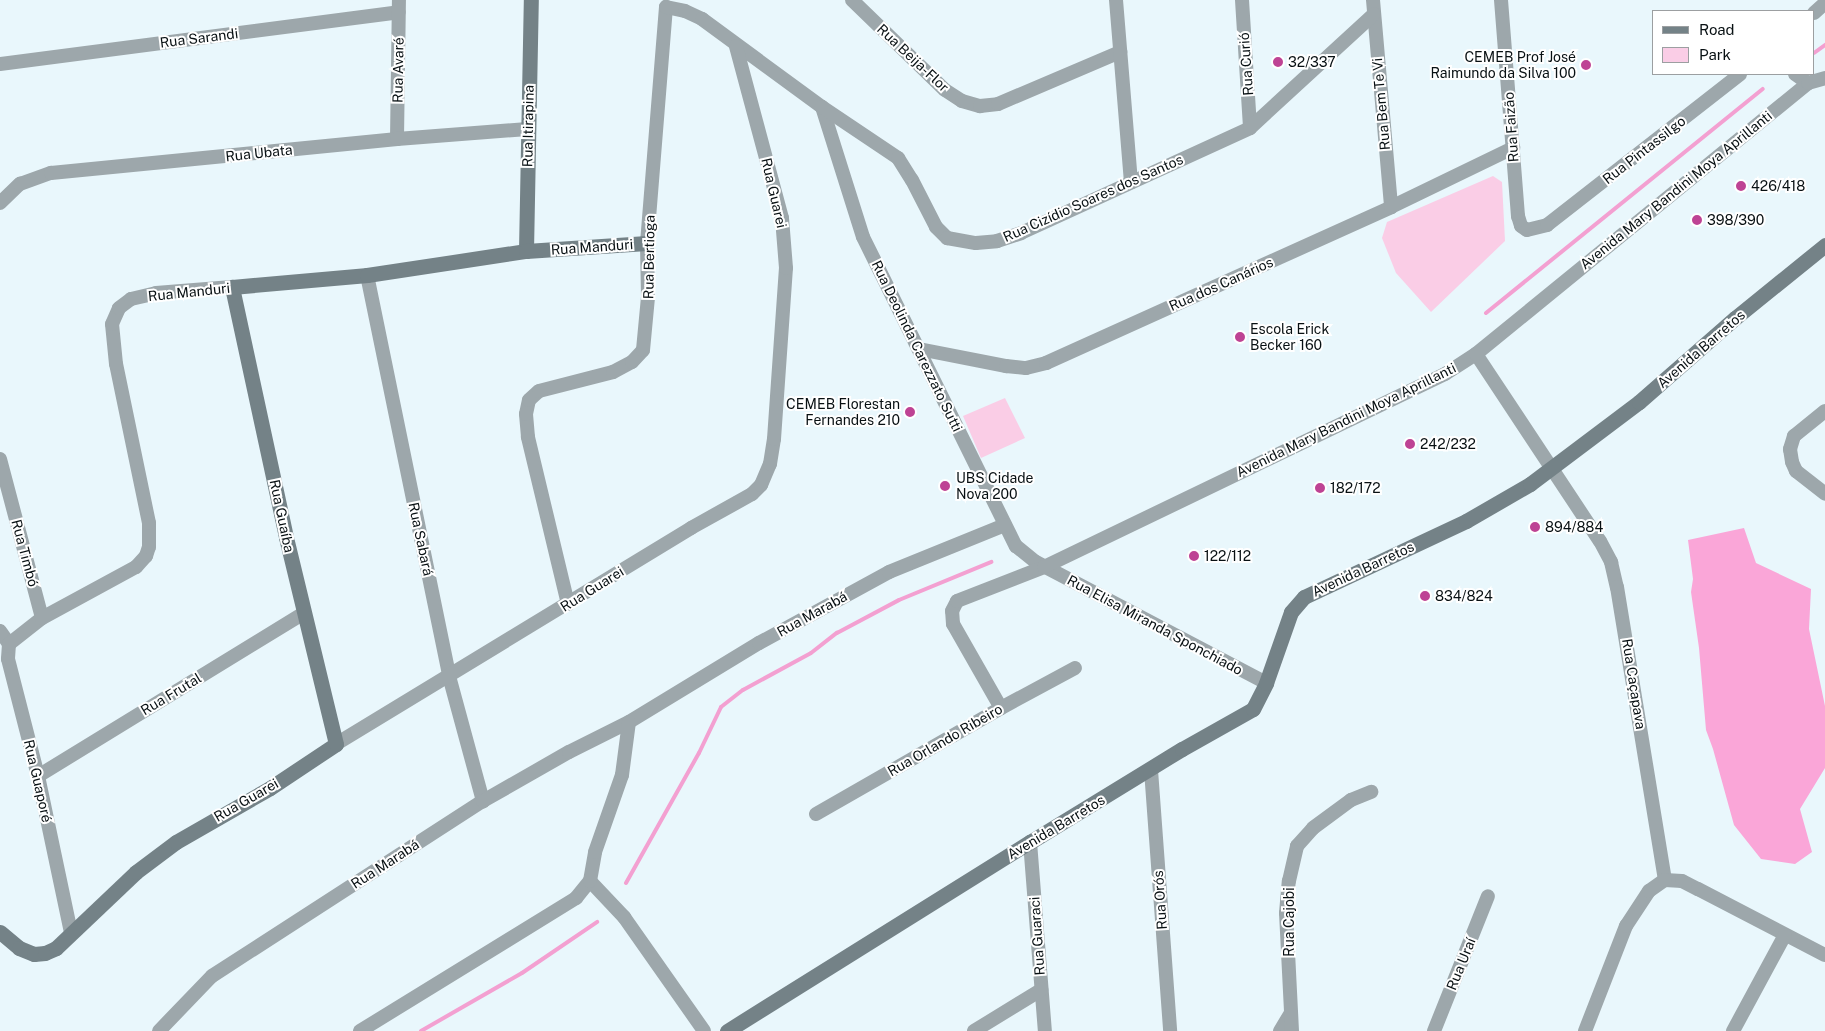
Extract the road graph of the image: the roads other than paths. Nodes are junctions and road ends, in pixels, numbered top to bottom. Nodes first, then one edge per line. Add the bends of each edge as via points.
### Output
1 (531, 0) edge
2 (852, 0) edge
3 (868, 0) edge
4 (1116, 0) edge
5 (1242, 0) edge
6 (1501, 0) edge
7 (667, 4) edge
8 (1825, 4) edge
9 (399, 6) edge
10 (1373, 7) edge
11 (1815, 12) edge
12 (702, 19) joint
13 (872, 20) junction
14 (736, 46) junction
15 (1120, 52) junction
16 (0, 64) edge
17 (1739, 75) edge
18 (1796, 75) edge
19 (1825, 78) edge
20 (1808, 83) junction
21 (822, 107) junction
22 (1250, 128) junction
23 (528, 129) junction
24 (398, 139) junction
25 (1513, 148) junction
26 (1131, 182) junction
27 (0, 203) edge
28 (1391, 207) junction
29 (1547, 225) joint
30 (648, 243) junction
31 (1825, 245) edge
32 (526, 251) junction
33 (367, 275) junction
34 (232, 287) junction
35 (919, 349) junction
36 (1476, 354) junction
37 (1825, 411) edge
38 (0, 460) edge
39 (1551, 469) junction
40 (1825, 494) edge
41 (1005, 525) junction
42 (1044, 567) junction
43 (568, 604) junction
44 (304, 613) junction
45 (42, 618) junction
46 (0, 631) edge
47 (9, 644) junction
48 (1075, 668) dead end
49 (449, 676) junction
50 (1266, 683) junction
51 (1001, 708) junction
52 (629, 722) junction
53 (336, 744) junction
54 (1151, 770) junction
55 (38, 776) junction
56 (1371, 792) dead end
57 (483, 801) junction
58 (816, 814) dead end
59 (1030, 842) junction
60 (1665, 880) junction
61 (590, 881) junction
62 (1488, 896) dead end
63 (0, 932) edge
64 (72, 933) junction
65 (1785, 935) junction
66 (1825, 954) edge
67 (1041, 990) junction
68 (1291, 1013) junction
69 (159, 1031) edge
70 (360, 1031) edge
71 (704, 1031) edge
72 (727, 1031) edge
73 (974, 1031) edge
74 (1045, 1031) edge
75 (1170, 1031) edge
76 (1280, 1031) edge
77 (1292, 1031) edge
78 (1434, 1031) edge
79 (1585, 1031) edge
80 (1733, 1031) edge

1 - 23 street, Rua Itirapina
2 - 13 street, Rua Beija-Flor
3 - 13 street
4 - 15 street
5 - 22 street, Rua Curió
6 - 25 street, Rua Faizão
7 - 12 street, Rua Bertioga
7 - 30 street, Rua Bertioga
8 - 11 street
9 - 16 street, Rua Sarandi
9 - 24 street, Rua Avaré
10 - 22 street, Rua Cizídio Soares dos Santos
10 - 28 street, Rua Bem Te Vi
12 - 14 street, Rua Cizídio Soares dos Santos
13 - 15 street, Rua Beija-Flor via 945,90 962,101 980,106 998,104
14 - 21 street, Rua Cizídio Soares dos Santos
14 - 43 street, Rua Guarei via 782,218 786,268 770,464 761,484 752,494
15 - 26 street
17 - 29 street, Rua Pintassilgo
18 - 20 street
19 - 20 street
20 - 36 street, Avenida Mary Bandini Moya Aprillanti
21 - 26 street, Rua Cizídio Soares dos Santos via 898,158 936,227 947,238 957,241 997,241 1021,233
21 - 35 street, Rua Deolinda Carezzato Sutti via 863,237
22 - 26 street, Rua Cizídio Soares dos Santos
23 - 24 street, Rua Ubata
23 - 32 street, Rua Itirapina
24 - 27 street, Rua Ubata via 51,173 20,184
25 - 28 street, Rua dos Canários
25 - 29 street, Rua Faizão via 1521,226 1527,230
28 - 35 street, Rua dos Canários via 1046,363 1026,368 1006,366
30 - 32 street, Rua Manduri
30 - 43 street, Rua Bertioga via 648,297 643,350 632,362 613,372 539,391 529,400 526,414 528,436
31 - 39 street, Avenida Barretos via 1735,318 1640,402
32 - 33 street, Rua Manduri
33 - 34 street, Rua Manduri
33 - 49 street, Rua Sabará
34 - 44 street, Rua Guaíba
34 - 45 street, Rua Manduri via 156,294 132,300 119,308 112,324 116,364 150,523 149,547 136,567
35 - 41 street, Rua Deolinda Carezzato Sutti
36 - 39 street, Rua Caçapava
36 - 42 street, Avenida Mary Bandini Moya Aprillanti via 1445,374
37 - 40 street via 1794,436 1790,449 1796,471
38 - 45 street, Rua Timbó
39 - 50 street, Avenida Barretos via 1466,521 1304,597 1291,612
39 - 60 street, Rua Caçapava via 1600,541 1611,562 1618,587
41 - 42 street, Rua Deolinda Carezzato Sutti via 1016,546
41 - 52 street, Rua Marabá via 889,572 759,643
42 - 50 street, Rua Elisa Miranda Sponchiado
42 - 51 street, Avenida Mary Bandini Moya Aprillanti via 957,601 952,611 954,624
43 - 49 street, Rua Guarei
44 - 53 street, Rua Guaíba
44 - 55 street, Rua Frutal
45 - 47 street, Rua Manduri
46 - 47 street
47 - 55 street, Rua Guaporé via 8,659
48 - 51 street, Rua Orlando Ribeiro
49 - 53 street, Rua Guarei
49 - 57 street, Rua Sabará
50 - 54 street, Avenida Barretos via 1254,709
51 - 58 street, Rua Orlando Ribeiro
52 - 57 street, Rua Marabá
52 - 61 street via 622,776 595,852
53 - 64 street, Rua Guarei via 270,788 176,842 136,872
54 - 59 street, Avenida Barretos
54 - 75 street, Rua Orós
55 - 64 street, Rua Guaporé
56 - 68 street, Rua Cajobi via 1351,800 1313,828 1297,846 1288,882 1286,913
57 - 69 street, Rua Marabá via 212,976
59 - 67 street, Rua Guaraci
59 - 72 street, Avenida Barretos
60 - 65 street via 1682,881
60 - 79 street via 1649,891 1626,926
61 - 70 street via 576,898
61 - 71 street via 624,918
62 - 78 street, Rua Uraí
63 - 64 street, Rua Guarei via 19,948 34,954 56,948
65 - 66 street
65 - 80 street
67 - 73 street
67 - 74 street, Rua Guaraci
68 - 76 street
68 - 77 street, Rua Cajobi

